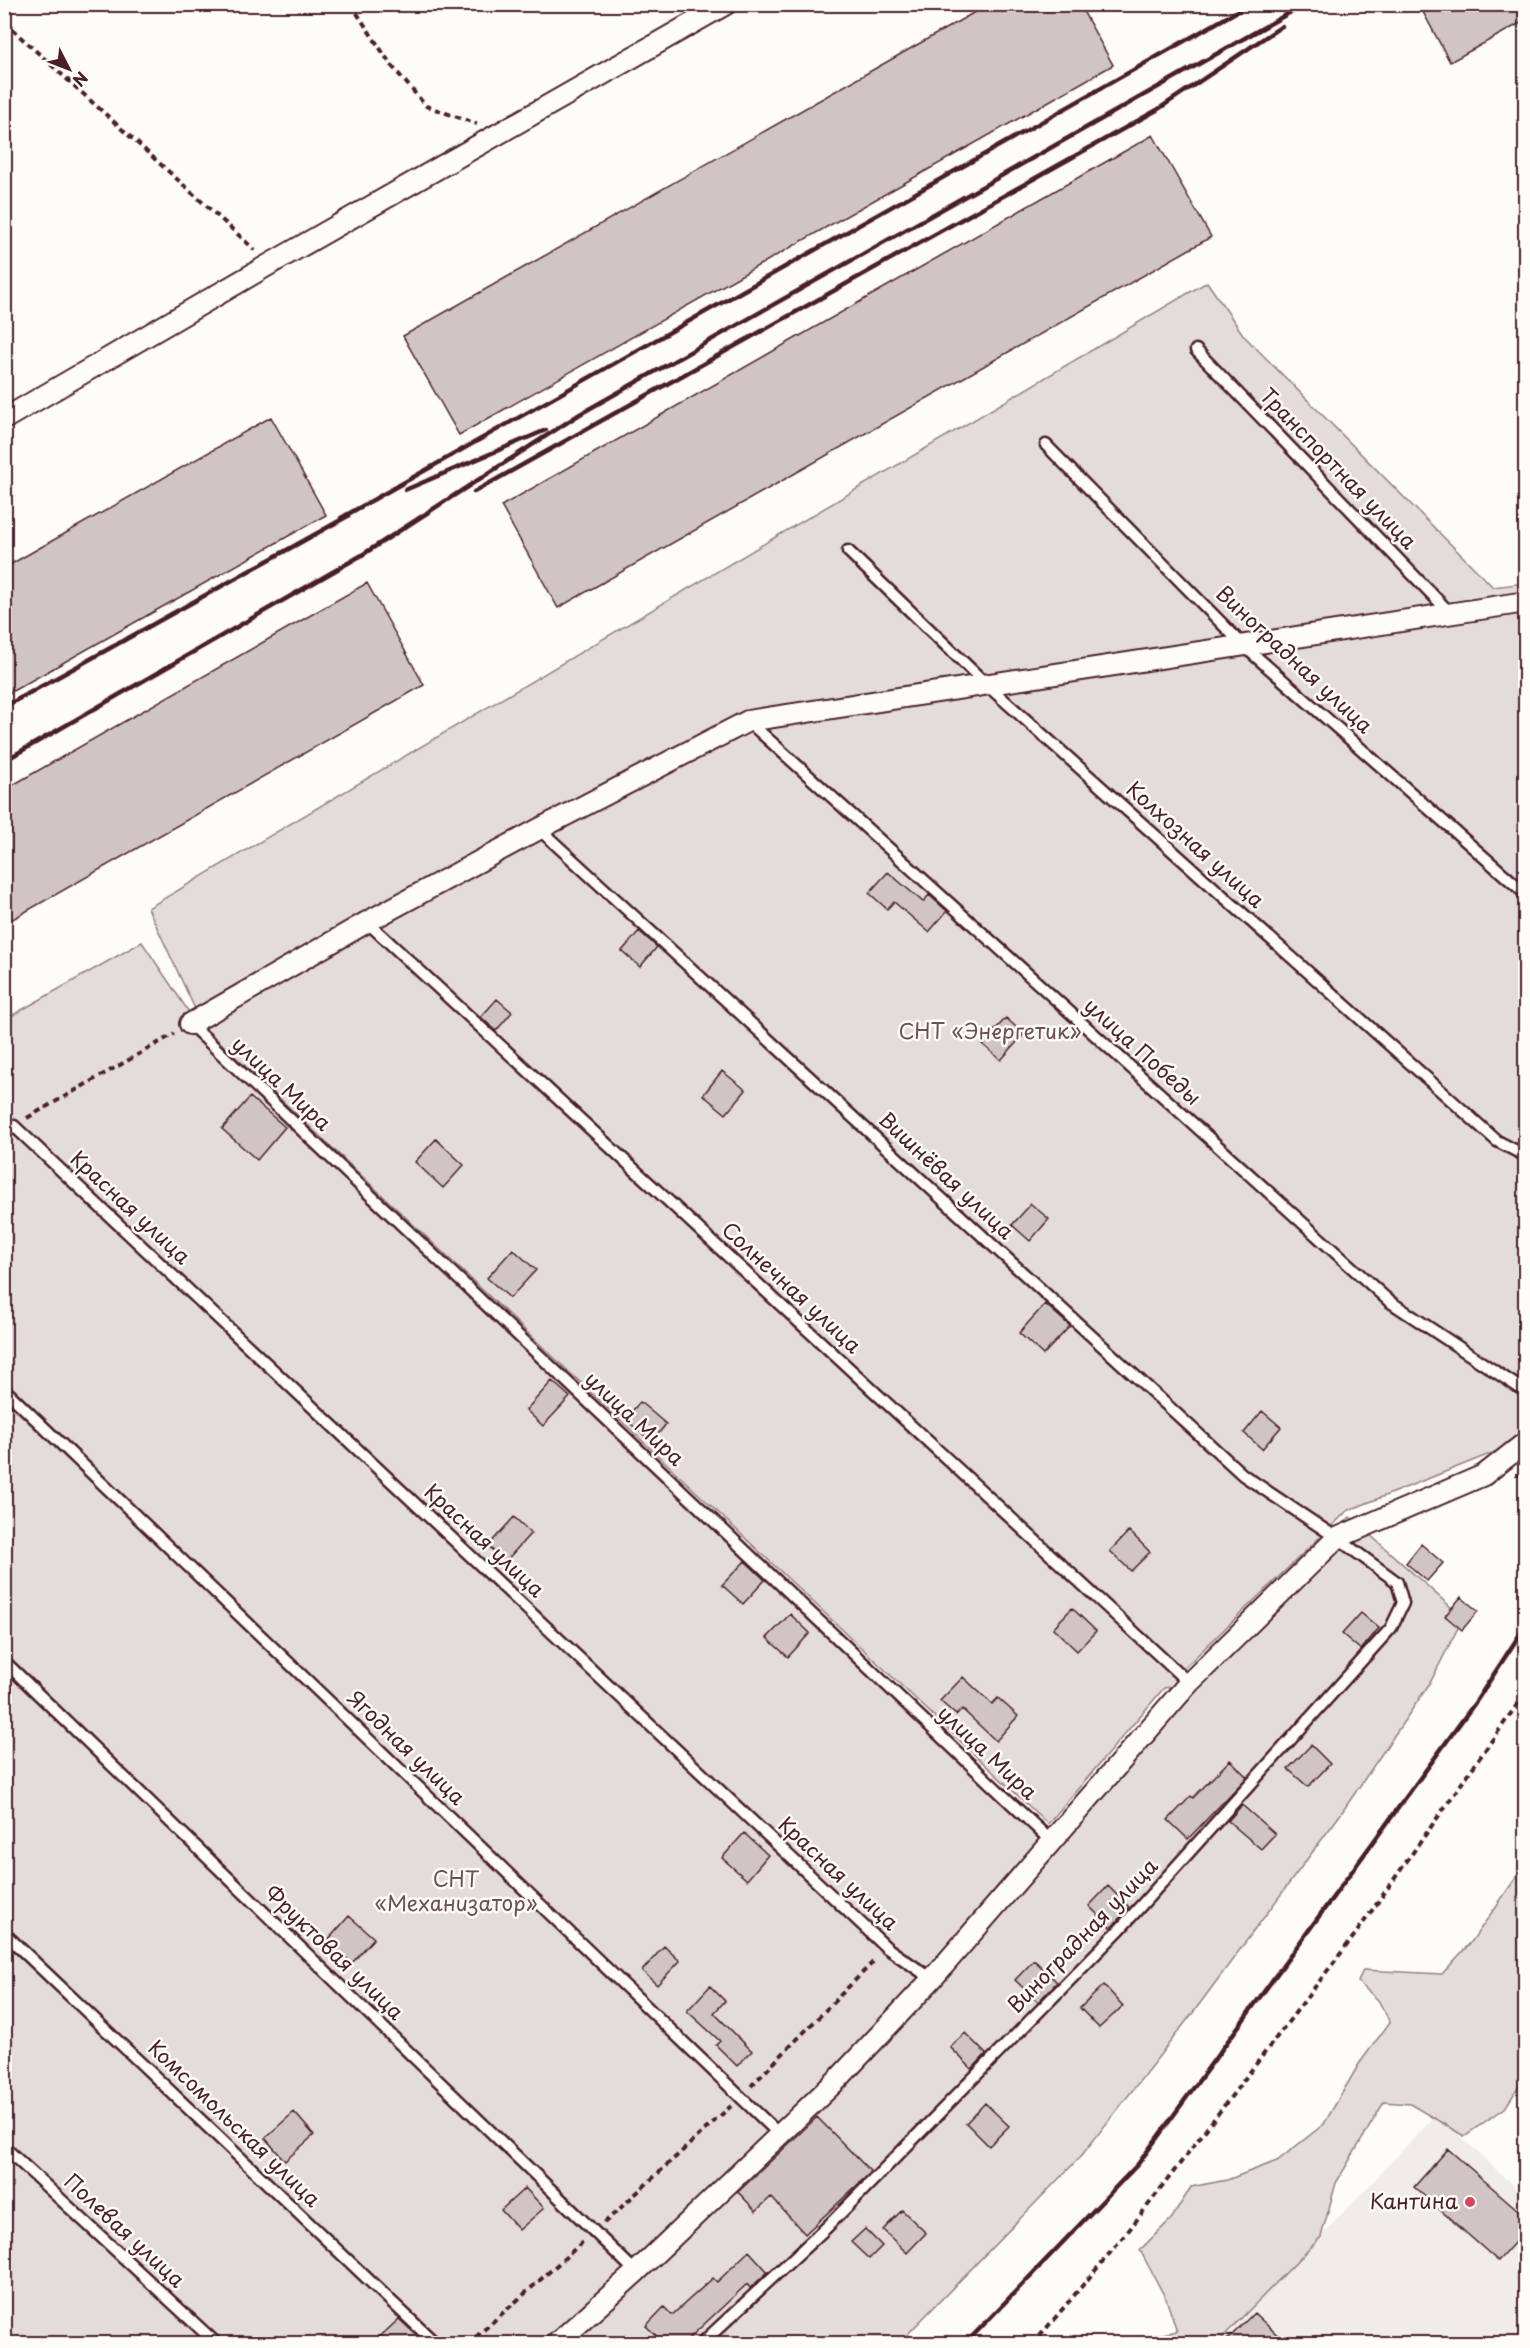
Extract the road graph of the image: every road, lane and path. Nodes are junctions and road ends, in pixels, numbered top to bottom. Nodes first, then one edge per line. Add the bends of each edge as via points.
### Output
1 (351, 4) edge
2 (726, 4) edge
3 (4, 22) edge
4 (500, 133) junction
5 (270, 264) junction
6 (1196, 350) dead end
7 (4, 419) edge
8 (1046, 445) dead end
9 (848, 551) dead end
10 (1526, 602) edge
11 (1451, 615) junction
12 (1244, 646) junction
13 (987, 685) junction
14 (748, 721) junction
15 (539, 829) junction
16 (1526, 894) edge
17 (367, 922) junction
18 (190, 1024) junction
19 (9, 1129) edge
20 (1526, 1156) edge
21 (4, 1389) edge
22 (1526, 1392) edge
23 (1526, 1442) edge
24 (1337, 1538) junction
25 (4, 1661) edge
26 (1189, 1683) junction
27 (1526, 1692) edge
28 (1051, 1841) junction
29 (4, 1933) edge
30 (887, 1948) junction
31 (932, 1979) junction
32 (741, 2097) junction
33 (780, 2136) junction
34 (4, 2147) edge
35 (594, 2232) junction
36 (636, 2272) junction
37 (217, 2343) edge
38 (436, 2343) edge
39 (468, 2343) edge
40 (556, 2343) edge
41 (701, 2343) edge
42 (1034, 2343) edge

1 - 4 path via 391,65 426,105
2 - 4 street
3 - 5 path
4 - 5 street
5 - 7 street
6 - 11 lane, Транспортная улица
8 - 12 lane, Виноградная улица
9 - 13 lane, Колхозная улица
10 - 11 street
11 - 12 street
12 - 13 street
12 - 16 lane, Виноградная улица
13 - 14 street
13 - 20 lane, Колхозная улица via 1497,1141
14 - 15 street
14 - 22 lane, улица Победы via 1389,1301
15 - 17 street
15 - 24 lane, Вишнёвая улица via 1243,1475
17 - 18 street
17 - 26 lane, Солнечная улица
18 - 19 path
18 - 28 lane, улица Мира
19 - 30 lane, Красная улица
21 - 32 lane, Ягодная улица
23 - 24 street via 1484,1475
24 - 26 street
24 - 41 lane, Виноградная улица via 1397,1582 1403,1603 1391,1628 1120,1929 827,2227
25 - 35 lane, Фруктовая улица
26 - 28 street
27 - 42 path via 1354,1936 1126,2234
28 - 31 street
29 - 38 lane, Комсомольская улица
30 - 31 lane, Красная улица
30 - 32 path
31 - 33 street
32 - 33 lane, Ягодная улица
32 - 35 path
33 - 36 street
34 - 37 lane, Полевая улица
35 - 36 lane, Фруктовая улица
35 - 39 path
36 - 40 street

